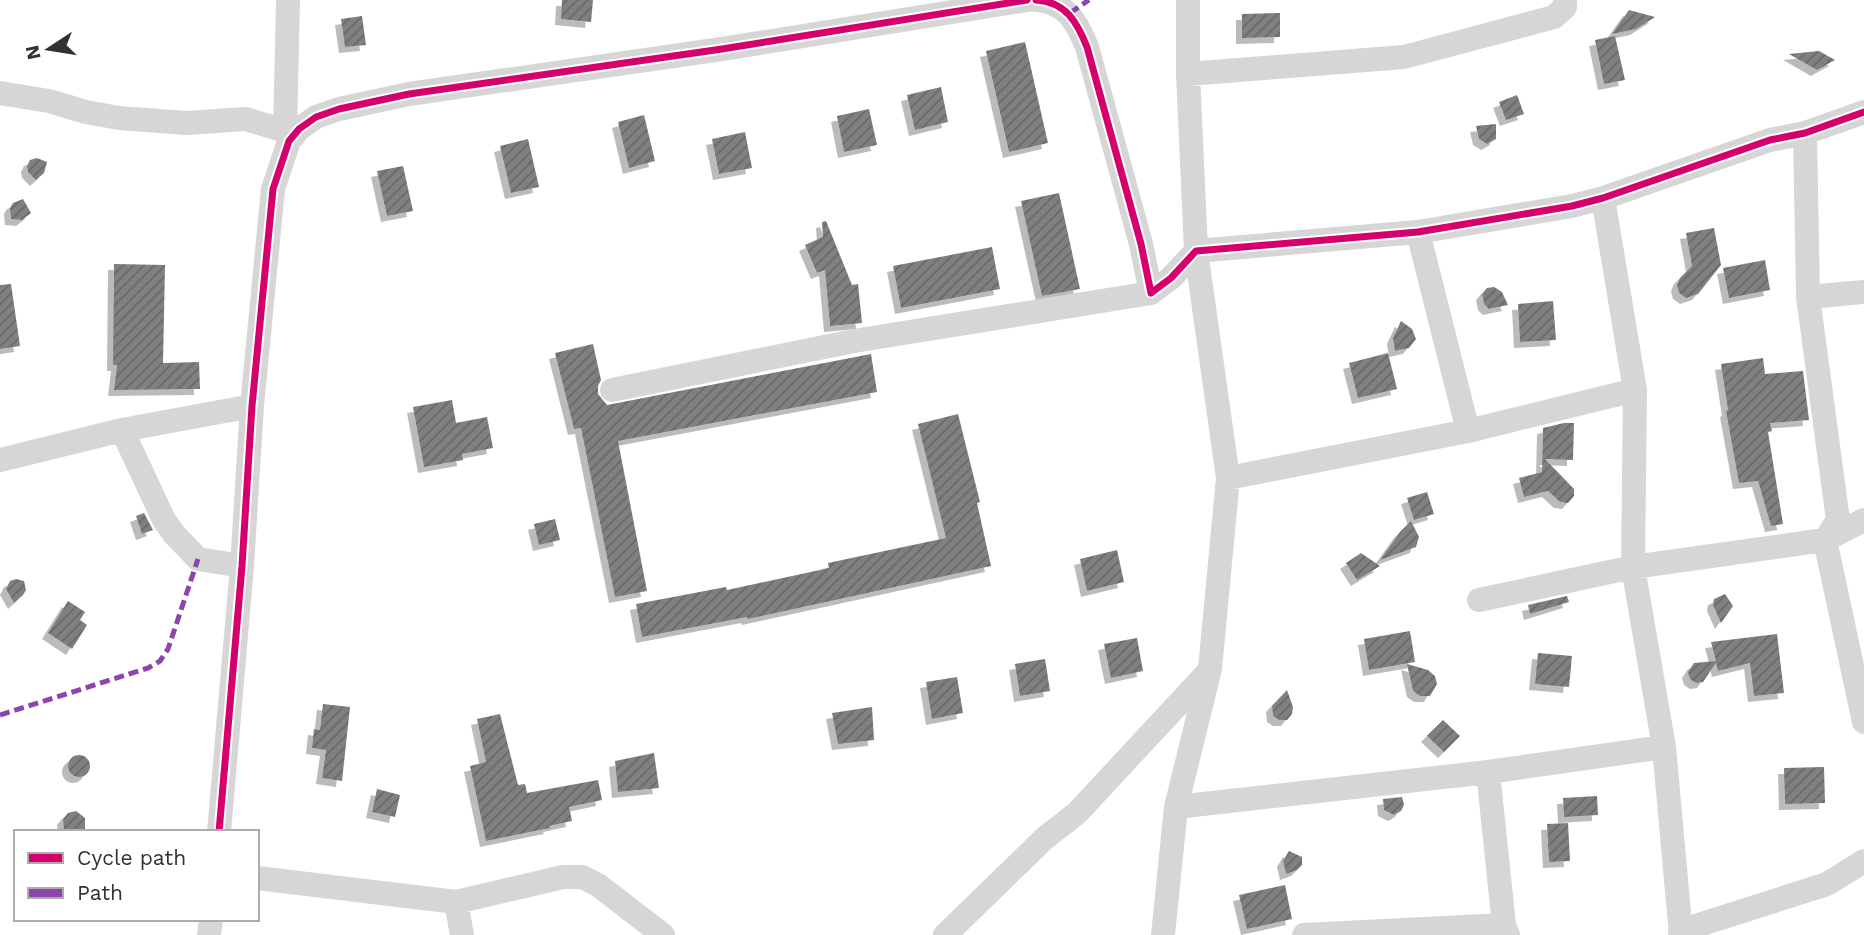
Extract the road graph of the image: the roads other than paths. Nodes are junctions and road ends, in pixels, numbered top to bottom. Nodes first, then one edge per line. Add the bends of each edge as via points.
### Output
1 (288, 0) edge
2 (1027, 0) edge
3 (1036, 0) edge
4 (1188, 0) edge
5 (1565, 0) edge
6 (909, 10) edge
7 (1188, 74) junction
8 (0, 93) edge
9 (1864, 112) edge
10 (1805, 133) junction
11 (287, 136) junction
12 (1603, 198) junction
13 (1418, 232) junction
14 (1196, 251) junction
15 (1864, 292) edge
16 (1151, 293) junction
17 (1808, 297) junction
18 (612, 390) dead end
19 (1635, 390) junction
20 (252, 406) junction
21 (122, 430) junction
22 (1468, 431) junction
23 (0, 460) edge
24 (1228, 478) junction
25 (1864, 520) edge
26 (1825, 540) junction
27 (242, 566) junction
28 (1633, 567) junction
29 (1479, 600) dead end
30 (1210, 669) junction
31 (1864, 722) edge
32 (1664, 747) junction
33 (1488, 772) junction
34 (1176, 807) junction
35 (219, 830) edge
36 (1864, 862) edge
37 (259, 878) edge
38 (456, 902) junction
39 (1506, 930) edge
40 (1680, 933) edge
41 (462, 935) edge
42 (663, 935) edge
43 (945, 935) edge
44 (1164, 935) edge
45 (1304, 935) edge

1 - 11 street
2 - 6 street
3 - 16 street via 1057,5 1079,26
4 - 7 street
5 - 7 street via 1565,7 1554,17 1404,57
6 - 11 street via 409,93 316,117
7 - 14 street
8 - 11 street via 119,118 246,119
9 - 10 street
10 - 12 street via 1770,140
10 - 17 street
11 - 20 street via 273,189
12 - 13 street
12 - 19 street
13 - 14 street
13 - 22 street
14 - 16 street
14 - 24 street
15 - 17 street
16 - 18 street via 854,341
17 - 26 street via 1838,520
19 - 22 street
19 - 28 street
20 - 21 street
20 - 27 street
21 - 23 street
21 - 27 street via 174,534 198,559
22 - 24 street
24 - 30 street
25 - 26 street
26 - 28 street
26 - 31 street
27 - 35 street
28 - 29 street
28 - 32 street
30 - 34 street
30 - 43 street via 1077,813
32 - 33 street
32 - 40 street
33 - 34 street
33 - 39 street
34 - 44 street
36 - 40 street via 1827,884
37 - 38 street
38 - 41 street
38 - 42 street via 563,877 582,877
39 - 45 street

